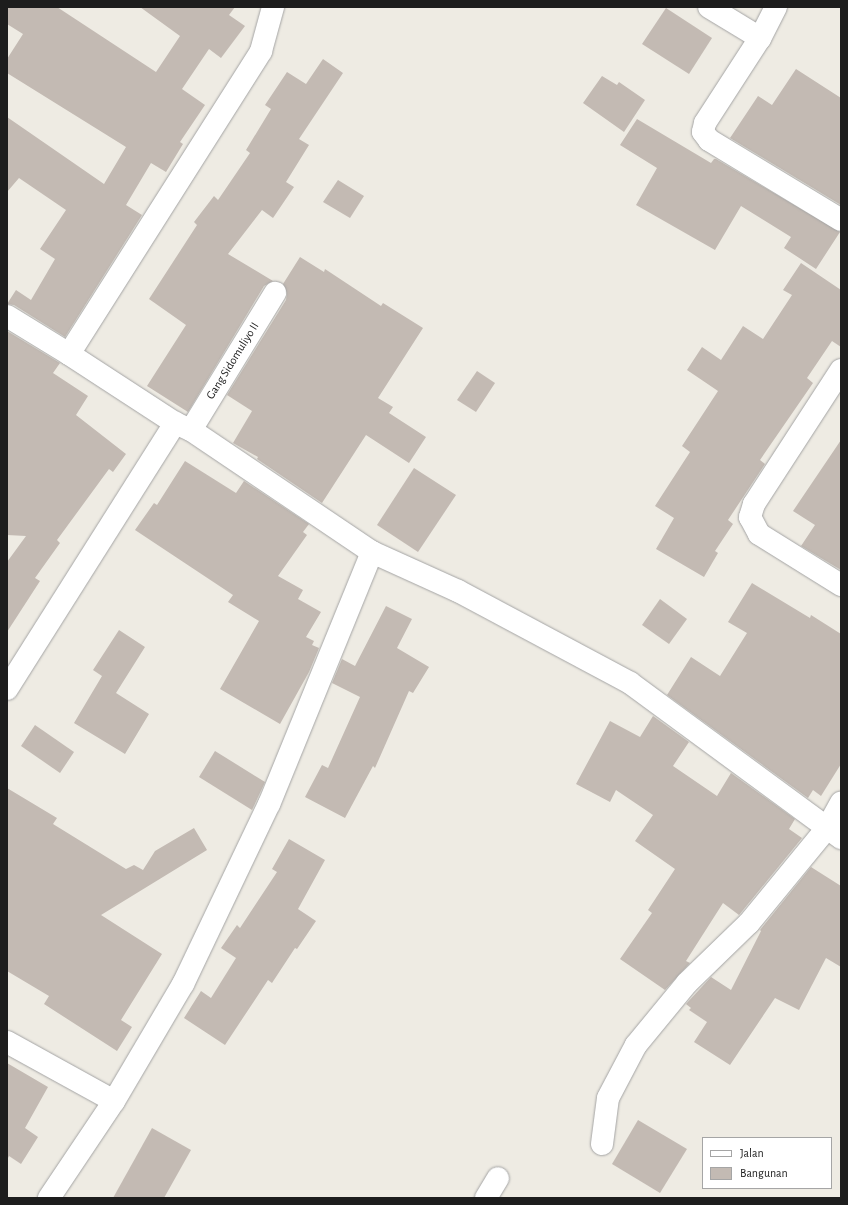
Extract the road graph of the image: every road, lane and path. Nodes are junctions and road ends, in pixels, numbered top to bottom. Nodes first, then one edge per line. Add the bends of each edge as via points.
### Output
1 (273, 7) edge
2 (710, 7) edge
3 (776, 7) edge
4 (760, 38) junction
5 (841, 220) edge
6 (275, 293) dead end
7 (7, 316) edge
8 (69, 354) junction
9 (841, 370) edge
10 (183, 426) junction
11 (372, 552) junction
12 (841, 585) edge
13 (7, 689) edge
14 (841, 803) edge
15 (834, 833) edge
16 (7, 1042) edge
17 (114, 1101) junction
18 (602, 1144) dead end
19 (498, 1178) dead end
20 (49, 1198) edge
21 (486, 1198) edge

1 - 8 street via 261,51
2 - 4 street
3 - 4 street
4 - 5 street via 705,123 703,132 709,140
6 - 10 street, Gang Sidomuliyo II
7 - 8 street
8 - 10 street
9 - 12 street via 754,504 750,518 760,534
10 - 11 street
10 - 13 street, Gang Sidomuliyo II
11 - 15 street via 458,591 630,683
11 - 17 street via 269,804 183,984
14 - 15 street
15 - 18 street via 749,923 687,983 636,1045 608,1098
16 - 17 street
17 - 20 street
19 - 21 street

